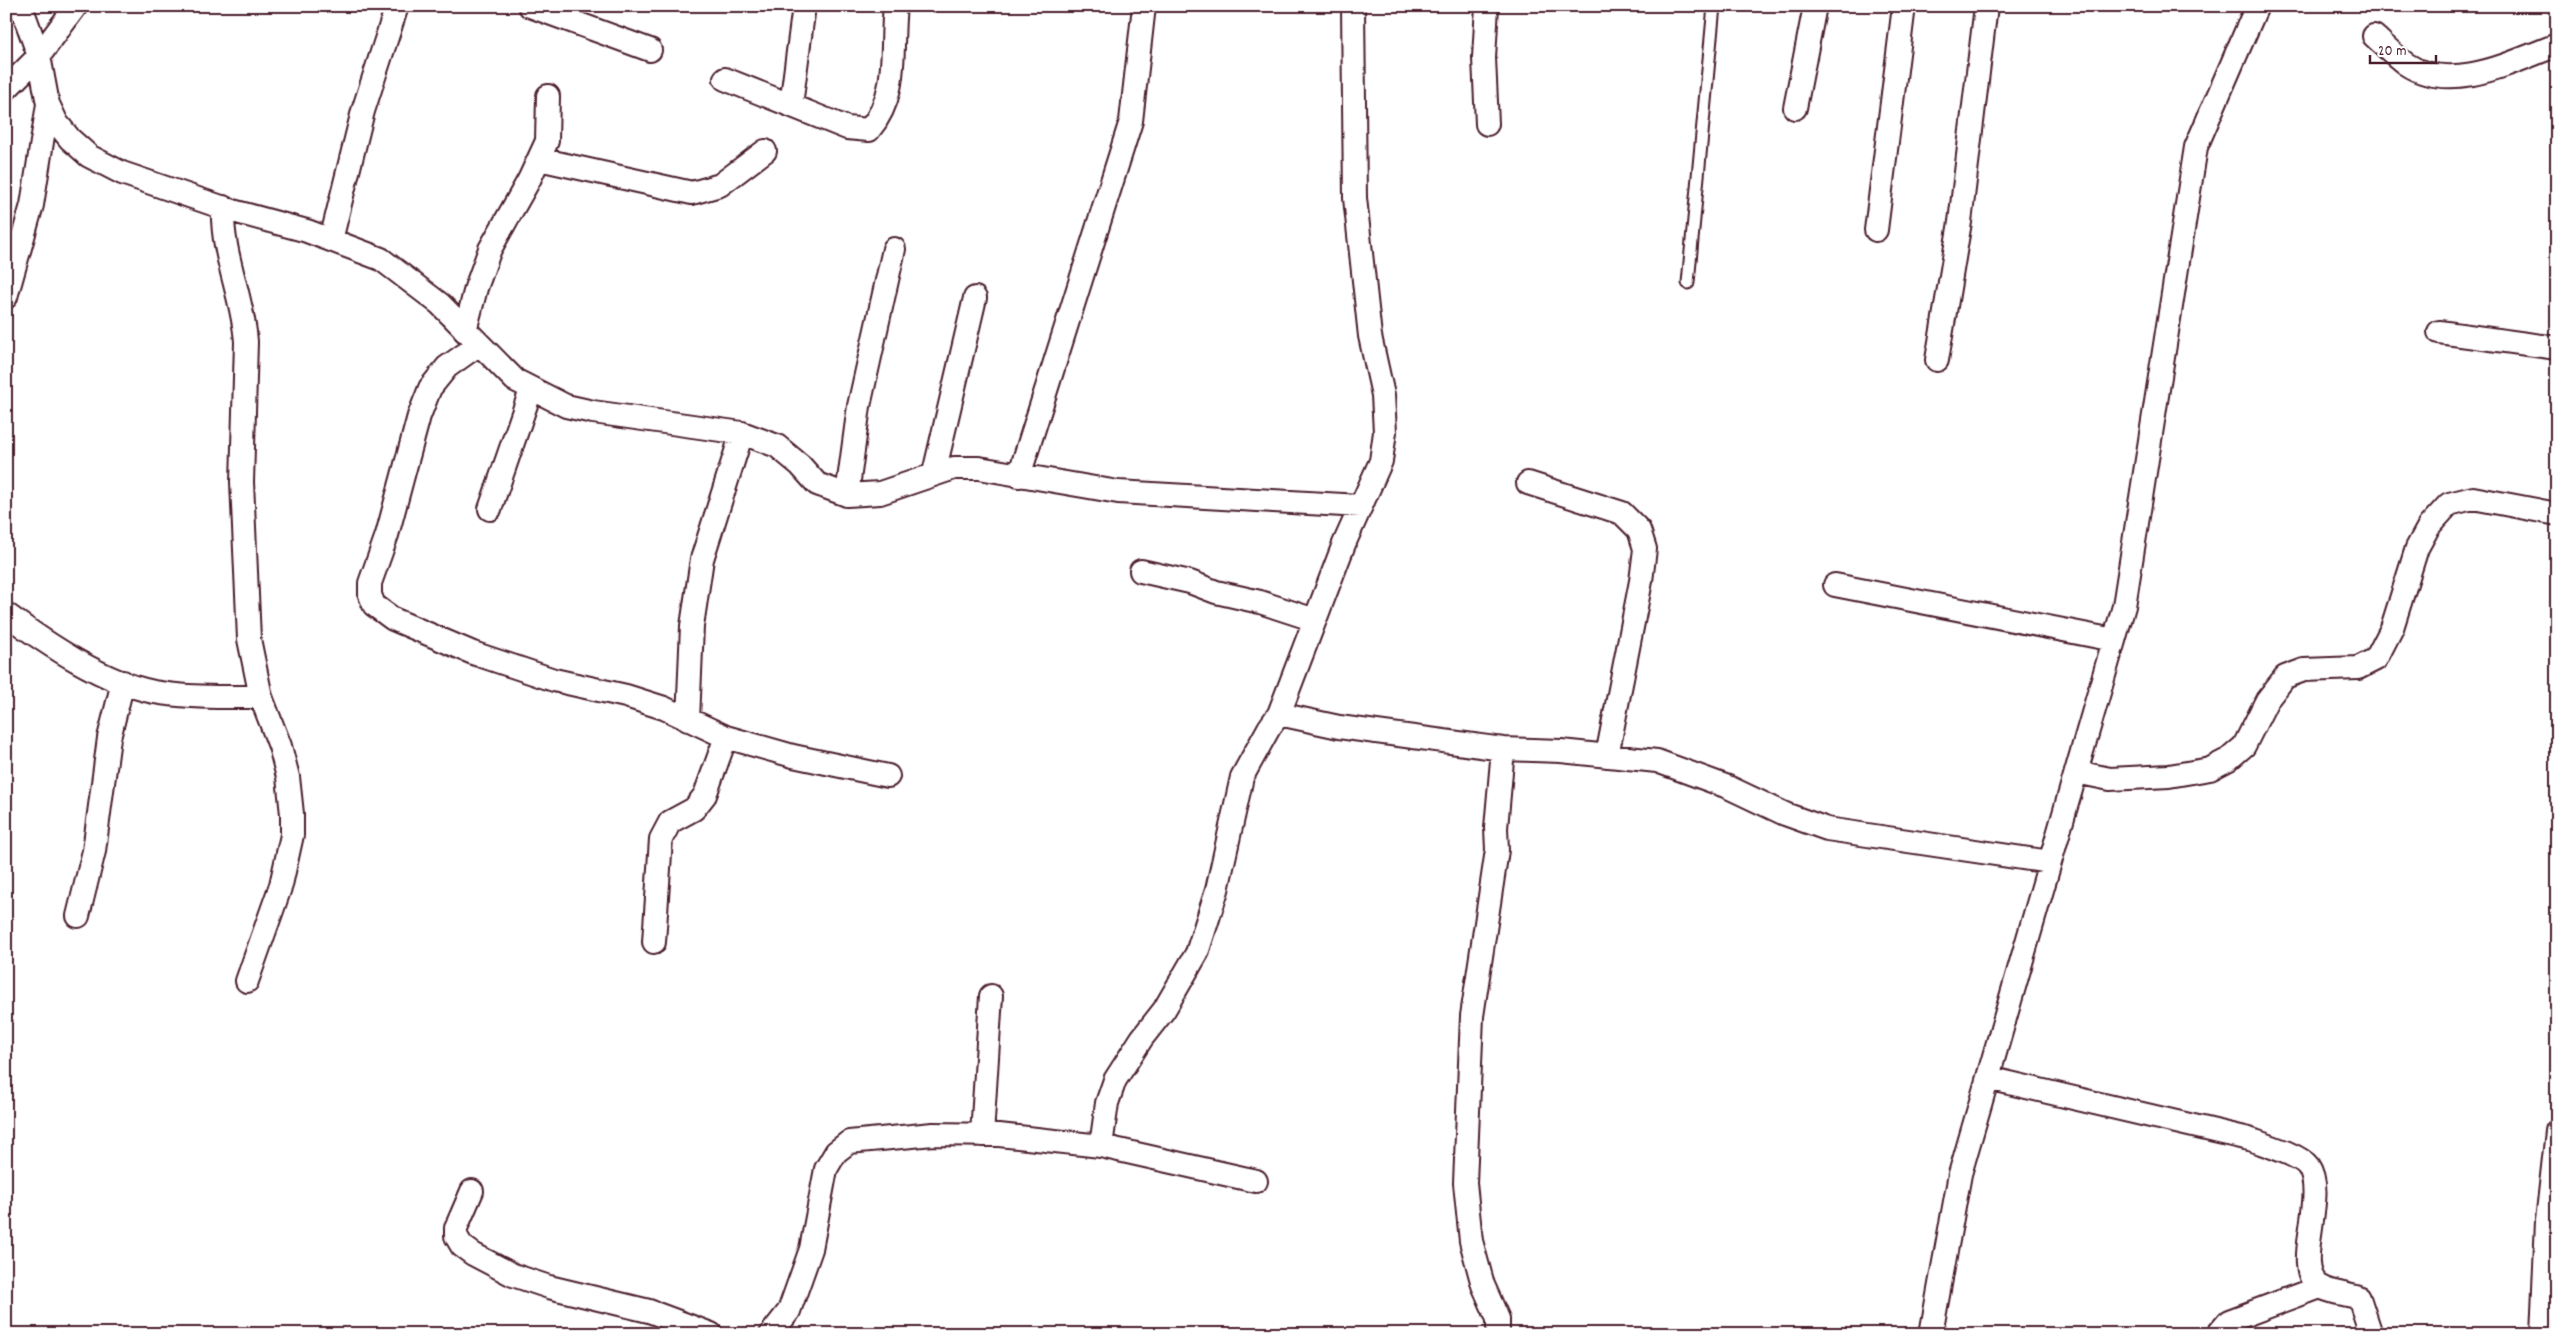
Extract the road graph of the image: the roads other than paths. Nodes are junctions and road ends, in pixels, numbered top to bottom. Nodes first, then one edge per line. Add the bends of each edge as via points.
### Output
1 (21, 6) edge
2 (76, 6) edge
3 (397, 6) edge
4 (530, 6) edge
5 (804, 6) edge
6 (895, 6) edge
7 (1144, 6) edge
8 (1353, 6) edge
9 (1487, 6) edge
10 (1714, 6) edge
11 (1816, 6) edge
12 (1904, 6) edge
13 (1986, 6) edge
14 (2257, 6) edge
15 (2374, 36) dead end
16 (2557, 45) edge
17 (650, 50) dead end
18 (39, 56) junction
19 (725, 79) dead end
20 (6, 89) edge
21 (548, 96) dead end
22 (48, 104) junction
23 (791, 105) junction
24 (1795, 108) dead end
25 (1486, 124) dead end
26 (765, 151) dead end
27 (539, 159) junction
28 (223, 208) junction
29 (1876, 230) dead end
30 (330, 240) junction
31 (894, 250) dead end
32 (1688, 283) dead end
33 (6, 297) edge
34 (975, 298) dead end
35 (2439, 332) dead end
36 (472, 338) junction
37 (2557, 348) edge
38 (1937, 360) dead end
39 (531, 390) junction
40 (742, 434) junction
41 (934, 473) junction
42 (1019, 476) junction
43 (1528, 483) dead end
44 (847, 495) junction
45 (1361, 506) junction
46 (490, 509) dead end
47 (2557, 514) edge
48 (1141, 571) dead end
49 (1835, 585) dead end
50 (6, 614) edge
51 (1315, 620) junction
52 (2114, 640) junction
53 (123, 682) junction
54 (261, 697) junction
55 (1279, 714) junction
56 (688, 720) junction
57 (726, 737) junction
58 (1503, 749) junction
59 (1607, 756) junction
60 (2076, 772) junction
61 (888, 776) dead end
62 (2050, 862) junction
63 (78, 916) dead end
64 (654, 942) dead end
65 (247, 981) dead end
66 (991, 996) dead end
67 (1988, 1078) junction
68 (2557, 1131) edge
69 (982, 1135) junction
70 (1100, 1146) junction
71 (1256, 1181) dead end
72 (472, 1192) dead end
73 (2320, 1287) junction
74 (711, 1334) edge
75 (771, 1334) edge
76 (1498, 1334) edge
77 (1931, 1334) edge
78 (2218, 1334) edge
79 (2371, 1334) edge
80 (2542, 1334) edge

1 - 18 street
2 - 18 street
3 - 30 street via 363,111
4 - 17 street
5 - 23 street
6 - 23 street via 892,80 877,121 869,130 847,128
7 - 42 street via 1131,121
8 - 45 street via 1355,198 1370,336 1383,396 1385,432 1381,461
9 - 25 street via 1484,58
10 - 32 lane
11 - 24 street
12 - 29 street
13 - 38 street via 1960,222
14 - 52 street via 2196,147 2126,596
15 - 16 street via 2407,64 2430,74 2459,77
18 - 20 street
18 - 22 street
19 - 23 street
21 - 27 street via 546,141
22 - 28 street via 65,134 89,156 122,173
22 - 33 street via 32,205
26 - 27 street via 720,185 692,193
27 - 36 street via 490,250 476,288
28 - 30 street
28 - 54 street via 223,238 245,322 242,482 247,604 249,639
30 - 36 street via 380,259 440,304
31 - 44 street via 859,406
34 - 41 street
35 - 37 street
36 - 39 street via 515,380
36 - 56 street via 430,388 419,416 387,535 370,583 374,605 393,618 473,653 554,680 626,696
39 - 40 street via 566,406 593,412
39 - 46 street
40 - 44 street via 777,446 817,484
40 - 56 street via 702,559 692,626
41 - 42 street via 954,468 979,468
41 - 44 street via 880,493
42 - 45 street via 1118,492
43 - 59 street via 1622,514 1639,530 1645,549 1642,581
45 - 51 street
47 - 60 street via 2473,498 2449,504 2429,526 2418,548 2392,628 2376,659 2358,668 2304,670 2285,677 2267,700 2244,746 2229,759 2210,769 2169,776 2110,778
48 - 51 street via 1190,582
49 - 52 street
50 - 53 street via 90,667
51 - 55 street
52 - 60 street
53 - 54 street via 152,692 180,696
53 - 63 street via 109,738 94,851
54 - 65 street via 288,777 292,835 281,886
55 - 58 street via 1339,727
55 - 70 street via 1242,778 1217,890 1197,953 1164,1010 1115,1080 1107,1103
56 - 57 street
57 - 61 street via 793,756
57 - 64 street via 706,795 694,809 670,822 661,839
58 - 59 street
58 - 76 street via 1497,850 1472,1016 1465,1183 1471,1241 1482,1285 1498,1319
59 - 62 street via 1657,761 1827,829
60 - 62 street
62 - 67 street
66 - 69 street
67 - 73 street via 2249,1139 2307,1164 2315,1182 2309,1267 2312,1280
67 - 77 street via 1960,1174
68 - 80 street via 2547,1221
69 - 70 street
69 - 75 street via 870,1138 849,1142 836,1152 826,1169 811,1249 789,1311
70 - 71 street
72 - 74 street via 456,1228 456,1236 462,1246 473,1254 513,1275 649,1311
73 - 78 street via 2229,1321
73 - 79 street via 2360,1298

